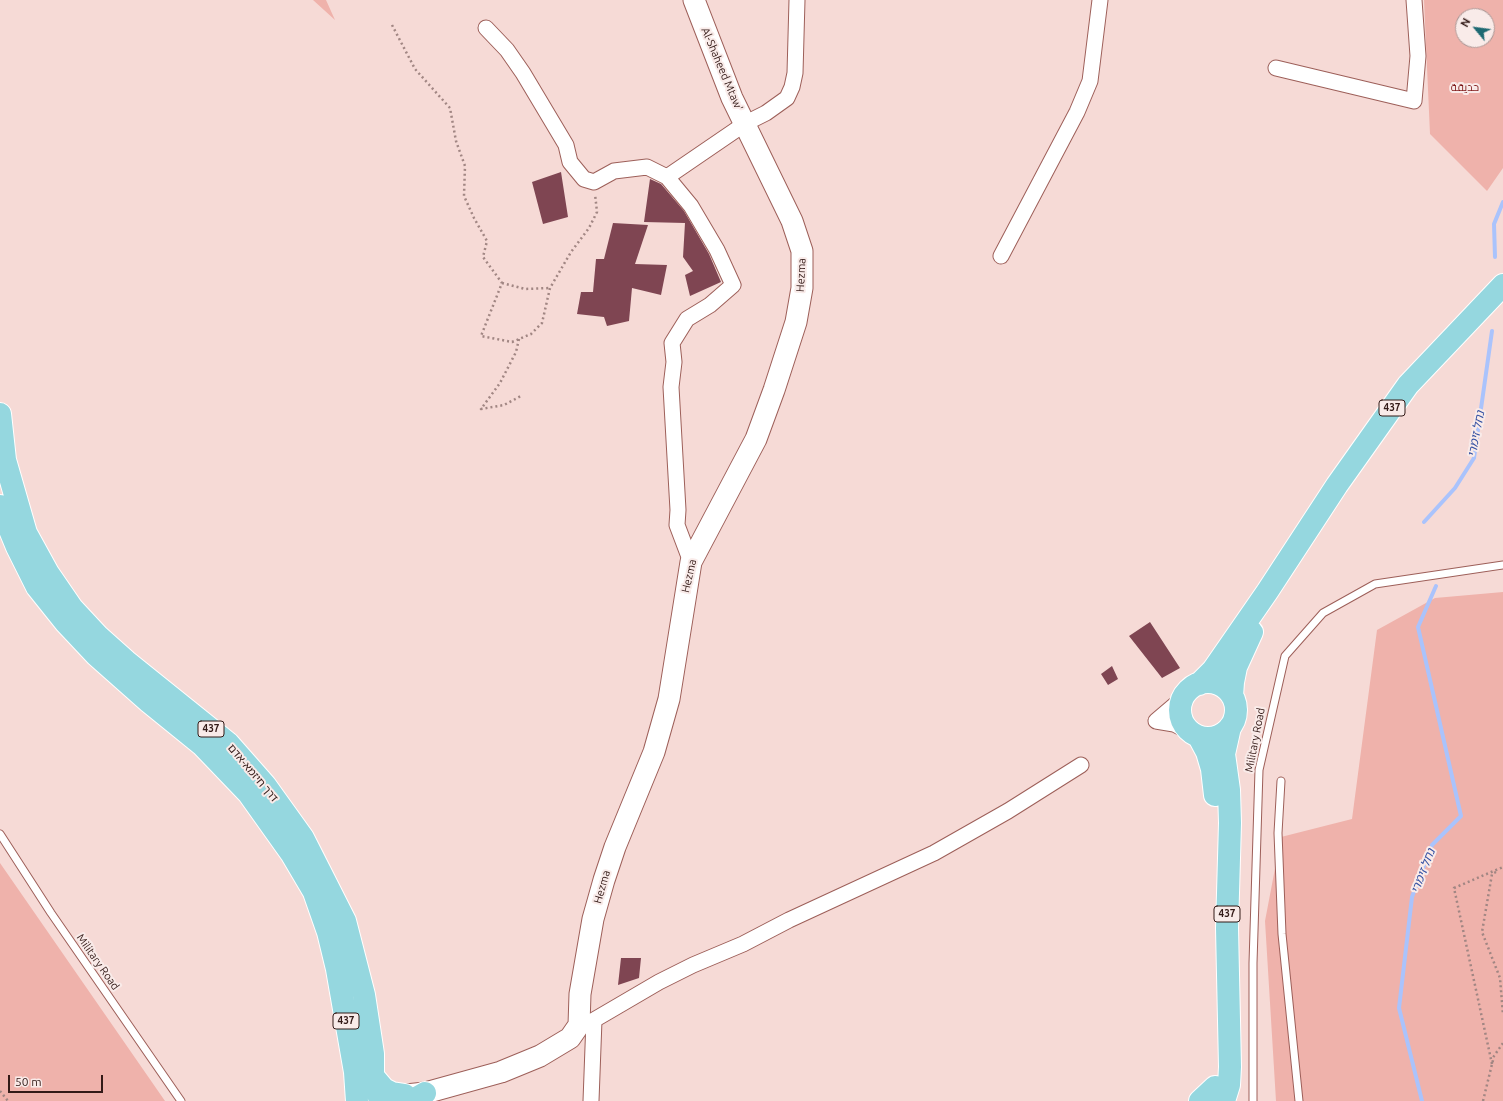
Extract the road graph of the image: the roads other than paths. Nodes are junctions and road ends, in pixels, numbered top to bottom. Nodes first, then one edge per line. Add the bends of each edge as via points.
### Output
1 (694, 0) edge
2 (796, 0) edge
3 (1100, 0) edge
4 (1414, 0) edge
5 (486, 28) dead end
6 (1276, 68) dead end
7 (746, 123) junction
8 (667, 177) junction
9 (1001, 256) dead end
10 (1503, 285) edge
11 (0, 414) edge
12 (0, 506) edge
13 (1298, 545) junction
14 (691, 562) junction
15 (1503, 565) edge
16 (1199, 684) junction
17 (1232, 696) junction
18 (1230, 728) junction
19 (1195, 734) junction
20 (1081, 765) dead end
21 (1281, 781) dead end
22 (0, 834) edge
23 (587, 1022) junction
24 (364, 1074) junction
25 (414, 1096) edge
26 (1212, 1098) edge
27 (378, 1100) edge
28 (181, 1101) edge
29 (357, 1101) edge
30 (591, 1101) edge
31 (1253, 1101) edge
32 (1300, 1101) edge

1 - 7 street, Al-Shaheed Mtaw' via 732,98
2 - 7 street via 796,73 792,87 787,98
3 - 9 street via 1090,81 1077,112
4 - 6 street via 1418,56 1414,101
5 - 8 street via 507,50 523,73 562,138 570,162 584,179 594,182 614,171 647,167
7 - 8 street, Al-Shaheed Mtaw'
7 - 14 street, Hezma via 792,221 802,251 802,288 796,322 756,439
8 - 14 street via 690,206 717,250 732,285 710,305 687,319 672,343 674,362 671,387 677,525
10 - 13 main road, 437 via 1408,385
11 - 24 main road, דרך חיזמא-אדם / 437 via 5,460 26,533 48,573 72,608 115,651 228,743 265,784 304,838 345,921 364,995 373,1054
12 - 24 main road, דרך חיזמא-אדם / 437 via 37,587 64,622 96,655 202,745 249,794 291,853 314,892 328,932
13 - 16 main road, 437 via 1213,670
13 - 17 main road, 437 via 1243,650 1233,682
14 - 23 street, Hezma via 669,699 654,752 615,847 593,919 580,994
15 - 31 lane, Military Road via 1375,584 1323,613 1285,656 1259,770 1253,963
16 - 17 main road via 1218,684
16 - 19 main road via 1187,692 1180,707 1184,725
17 - 18 main road via 1236,712
18 - 19 main road via 1216,737
18 - 26 main road, 437 via 1224,754 1230,823 1227,928 1230,1067 1229,1085
19 - 26 main road, 437 via 1207,752 1215,791 1213,928 1218,1070
20 - 23 street via 934,853 743,944 693,965
21 - 32 lane via 1278,833 1282,934
22 - 28 lane, Military Road via 51,914
23 - 25 street via 570,1038 540,1056 501,1072
23 - 30 street via 594,1064
24 - 25 main road via 392,1093
24 - 27 main road, דרך חיזמא-אדם / 437
24 - 29 main road, דרך חיזמא-אדם / 437
25 - 27 street

